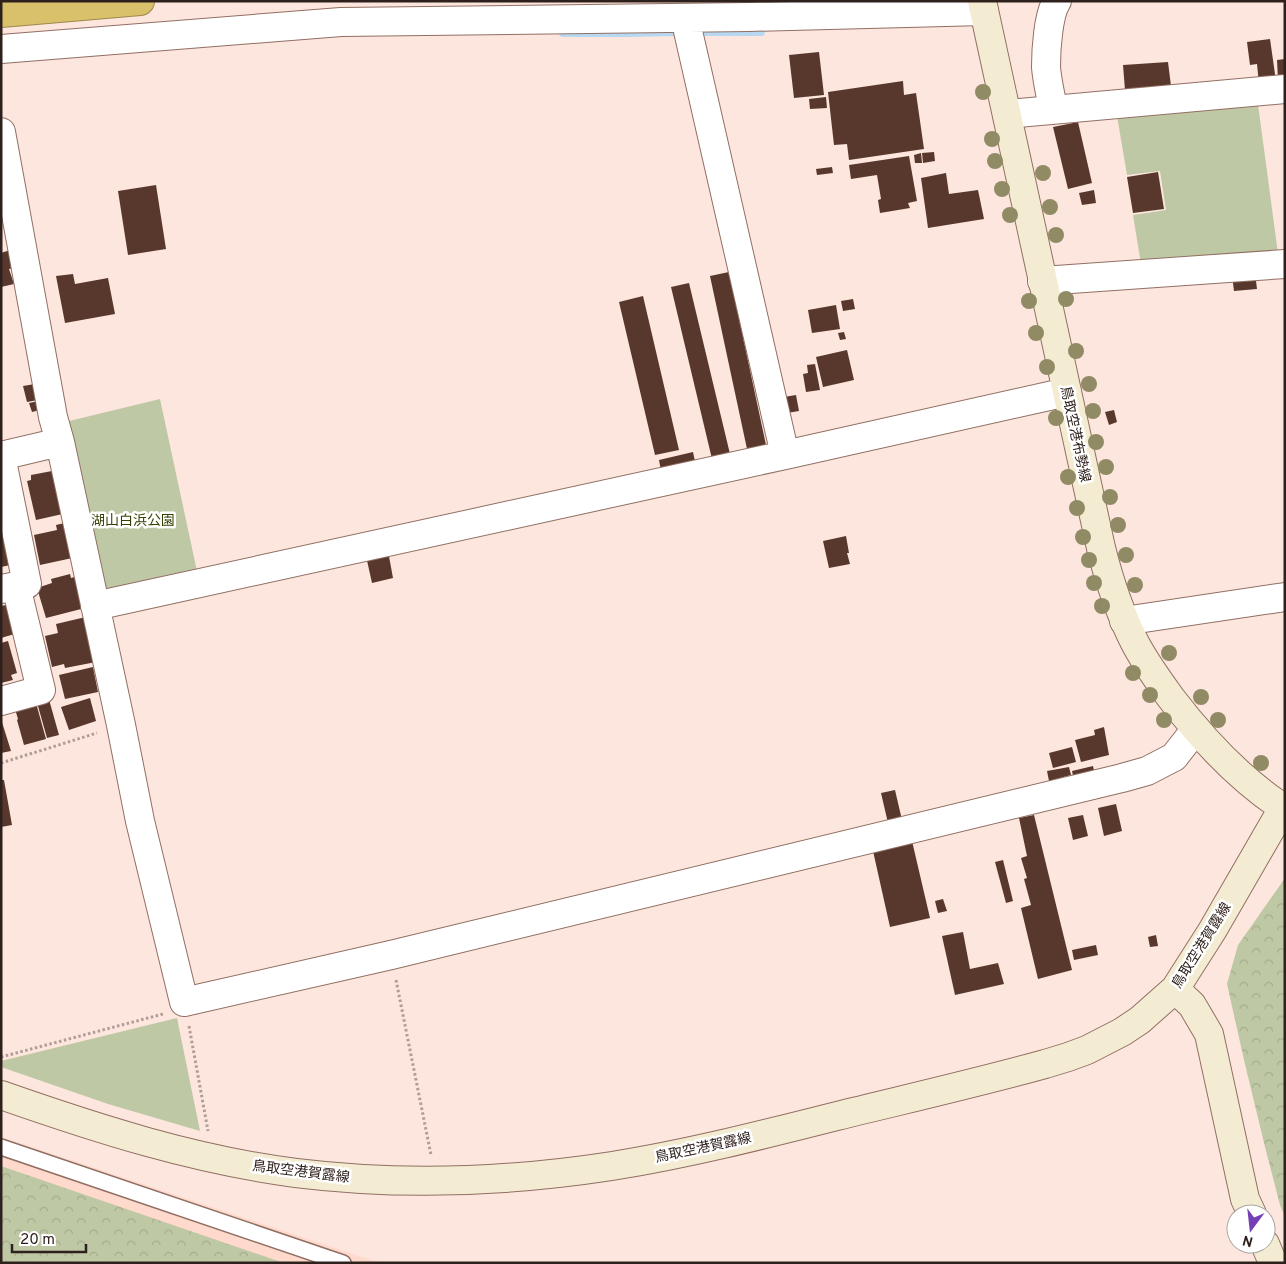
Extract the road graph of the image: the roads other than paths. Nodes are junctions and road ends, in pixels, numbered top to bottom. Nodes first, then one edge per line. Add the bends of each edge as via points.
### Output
1 (140, 1) edge
2 (1057, 1) edge
3 (983, 6) edge
4 (1, 13) edge
5 (685, 18) junction
6 (1, 48) edge
7 (1285, 89) edge
8 (1053, 110) junction
9 (1007, 114) junction
10 (1, 132) edge
11 (1285, 264) edge
12 (1042, 281) junction
13 (1067, 392) junction
14 (60, 442) junction
15 (785, 455) junction
16 (1, 456) edge
17 (9, 587) edge
18 (1285, 598) edge
19 (95, 606) junction
20 (1124, 621) junction
21 (1, 701) edge
22 (1196, 729) junction
23 (1284, 809) edge
24 (1175, 989) junction
25 (1, 1095) edge
26 (1, 1147) edge
27 (1247, 1204) edge
28 (343, 1263) edge

1 - 4 highway
2 - 8 street via 1050,20 1046,68
3 - 5 street
3 - 9 main road, 鳥取空港布勢線
5 - 6 street via 341,22
5 - 15 street
7 - 8 street
8 - 9 street
9 - 12 main road, 鳥取空港布勢線
10 - 14 street
11 - 12 street
12 - 13 main road, 鳥取空港布勢線
13 - 15 street
13 - 20 main road, 鳥取空港布勢線 via 1100,548
14 - 16 street
14 - 19 street
15 - 19 street
16 - 17 street via 27,584
17 - 21 street via 41,690
18 - 20 street
19 - 22 street via 140,821 184,1005 1122,778 1147,771 1174,757
20 - 22 main road, 鳥取空港布勢線 via 1161,684
22 - 23 main road, 鳥取空港布勢線 via 1244,778
23 - 24 main road, 鳥取空港賀露線
24 - 25 main road, 鳥取空港賀露線 via 1140,1020 1105,1041 1068,1057 1017,1072 641,1161 534,1175 436,1180 296,1172 162,1146
24 - 27 main road via 1192,1005 1209,1034
26 - 28 lane

